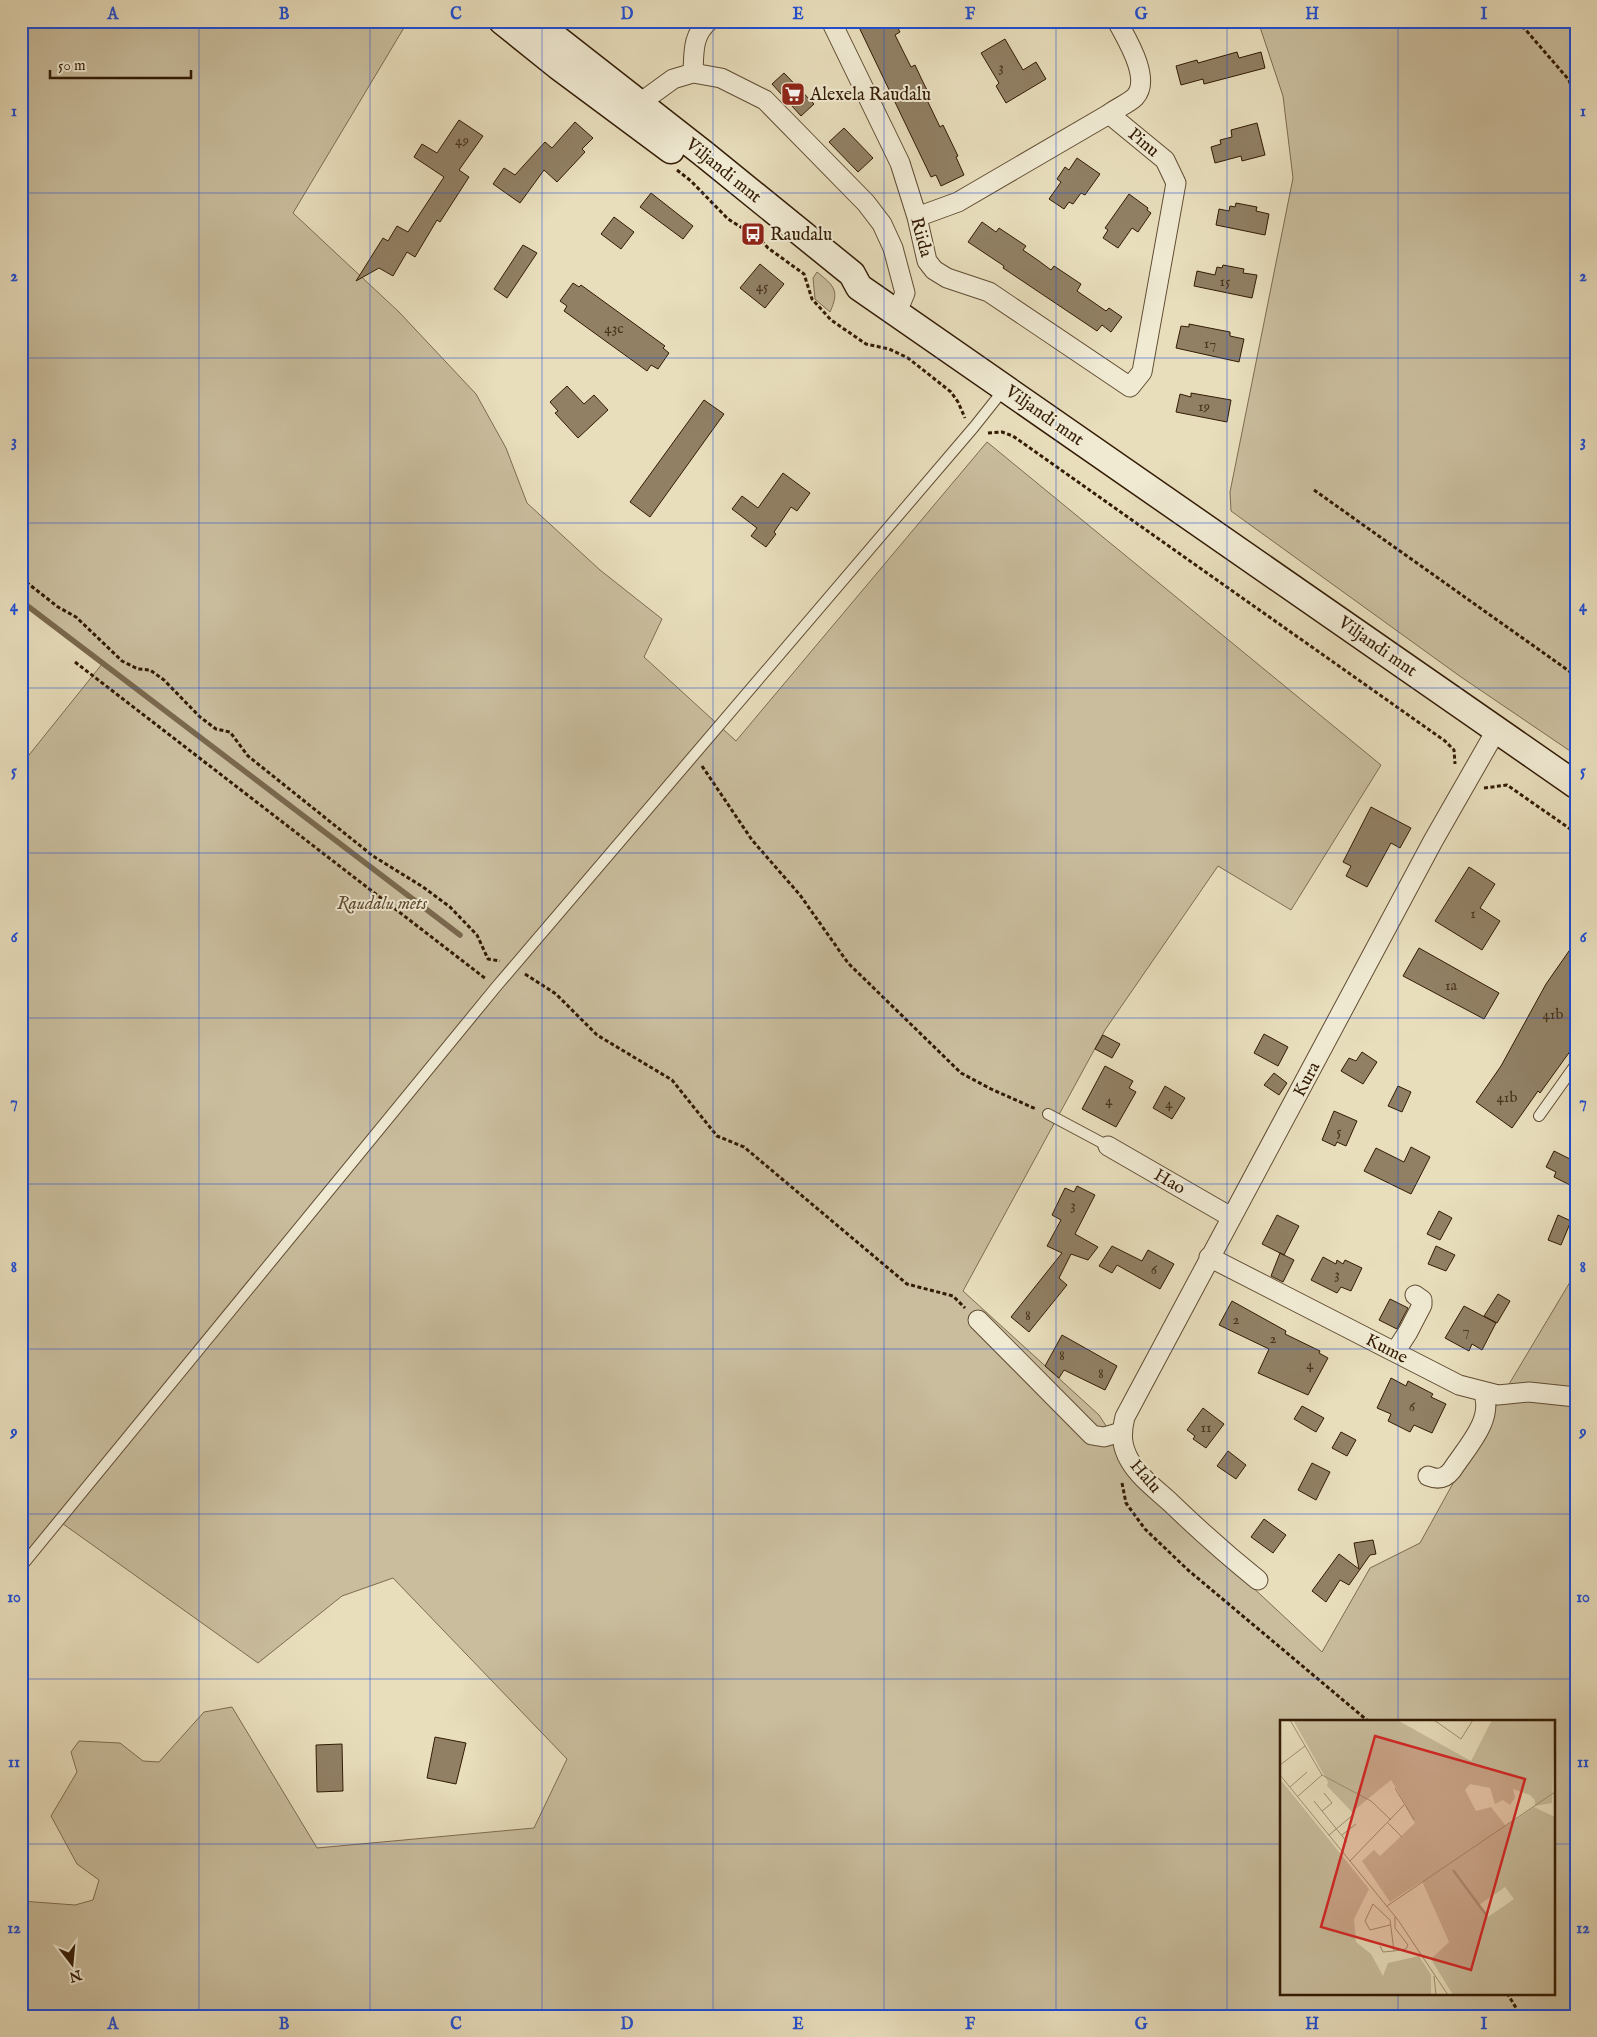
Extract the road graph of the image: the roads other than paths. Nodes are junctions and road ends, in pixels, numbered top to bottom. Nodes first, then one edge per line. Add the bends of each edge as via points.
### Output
1 (502, 21) edge
2 (534, 21) edge
3 (708, 21) edge
4 (831, 21) edge
5 (1117, 21) edge
6 (693, 73) junction
7 (634, 110) junction
8 (1109, 114) junction
9 (917, 217) junction
10 (897, 312) junction
11 (1006, 387) junction
12 (1130, 387) joint
13 (1497, 729) junction
14 (1576, 785) edge
15 (1576, 1064) edge
16 (1048, 1114) road end
17 (1539, 1116) dead end
18 (1108, 1146) joint
19 (1231, 1217) junction
20 (1209, 1257) junction
21 (1415, 1295) dead end
22 (978, 1320) road end
23 (1395, 1352) junction
24 (1483, 1392) junction
25 (1576, 1396) edge
26 (1121, 1432) junction
27 (1428, 1476) dead end
28 (21, 1567) edge
29 (1258, 1580) dead end

1 - 7 main road via 558,66
2 - 7 main road, Viljandi mnt
3 - 6 street via 696,38
4 - 9 street, Riida via 900,163
5 - 8 street via 1133,50 1141,87 1136,96
6 - 7 street via 673,79
6 - 10 street via 721,78 765,100 866,203 882,224 900,271 905,293
7 - 10 main road, Viljandi mnt via 852,274 859,287
8 - 9 street via 958,202
8 - 12 street, Pinu via 1165,160 1176,183 1142,372
9 - 12 street, Riida via 927,261 934,270 946,278 989,292
10 - 11 main road, Viljandi mnt
11 - 13 main road, Viljandi mnt
11 - 28 lane via 496,987
13 - 14 main road, Viljandi mnt
13 - 19 street, Kura
15 - 17 lane
16 - 18 lane
18 - 19 street, Hao
19 - 20 street, Kura
20 - 23 street, Kume
20 - 26 street, Kura via 1125,1417
21 - 23 street via 1422,1300 1422,1305
22 - 26 street via 1092,1435 1104,1437
23 - 24 street, Kume via 1459,1385
24 - 25 street, Kume
24 - 27 street via 1486,1404 1484,1419 1452,1470 1442,1478
26 - 29 street, Halu via 1130,1461 1142,1476 1215,1546

